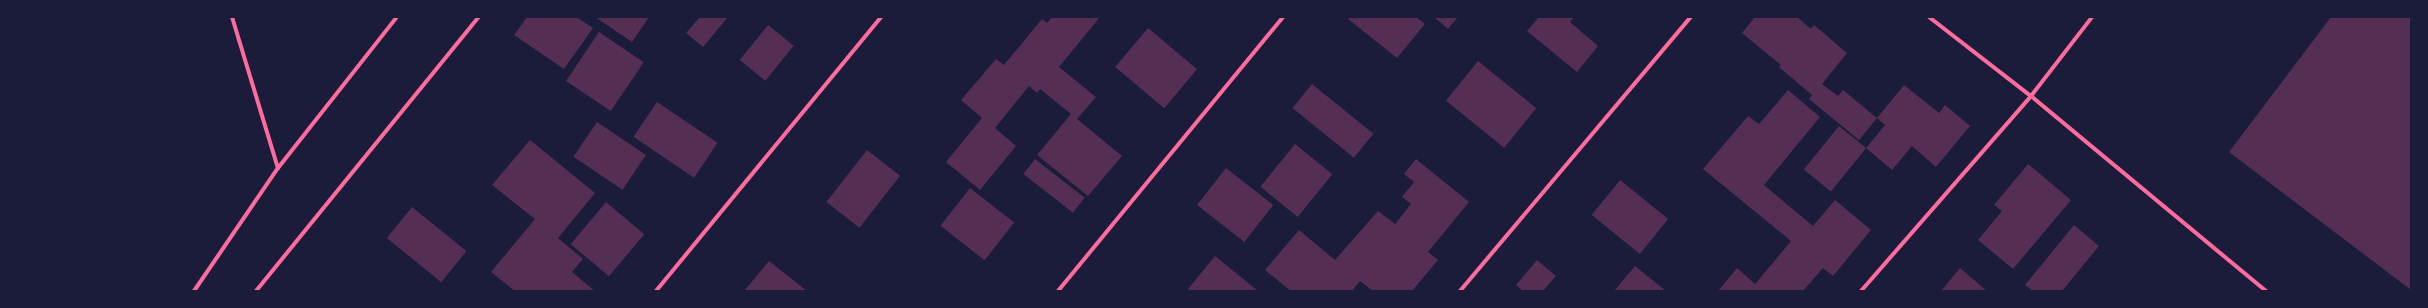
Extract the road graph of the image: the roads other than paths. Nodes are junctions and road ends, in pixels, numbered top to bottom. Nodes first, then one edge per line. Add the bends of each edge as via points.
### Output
1 (232, 17) edge
2 (398, 17) edge
3 (479, 17) edge
4 (881, 17) edge
5 (1283, 17) edge
6 (1691, 17) edge
7 (1929, 17) edge
8 (2092, 17) edge
9 (2032, 96) junction
10 (278, 168) junction
11 (194, 291) edge
12 (256, 291) edge
13 (656, 291) edge
14 (1058, 291) edge
15 (1460, 291) edge
16 (1861, 291) edge
17 (2266, 291) edge

1 - 10 street
2 - 10 street
3 - 12 street
4 - 13 street
5 - 14 street
6 - 15 street
7 - 9 street
8 - 9 street
9 - 16 street
9 - 17 street
10 - 11 street

